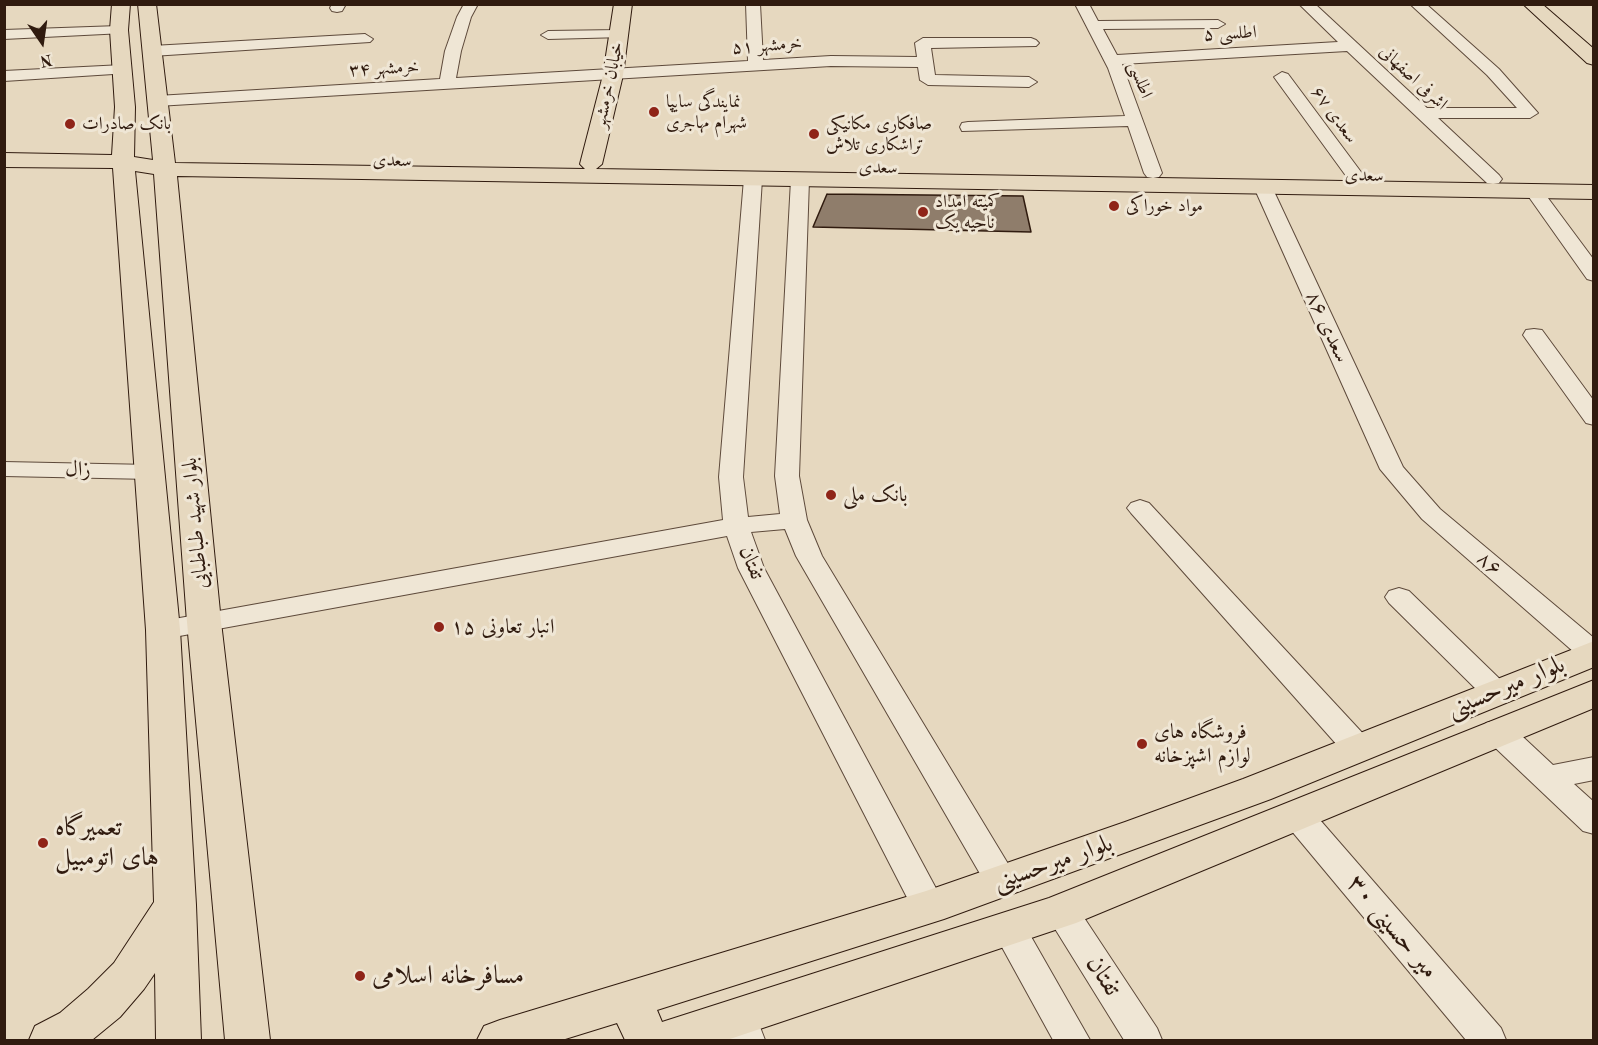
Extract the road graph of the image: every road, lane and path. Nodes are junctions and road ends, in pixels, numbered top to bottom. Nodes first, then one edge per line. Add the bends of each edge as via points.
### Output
1 (147, 4) edge
2 (471, 4) edge
3 (753, 4) edge
4 (1082, 4) edge
5 (1306, 4) edge
6 (1417, 4) edge
7 (1531, 4) edge
8 (1556, 4) edge
9 (120, 17) edge
10 (619, 18) edge
11 (1218, 24) dead end
12 (1092, 25) junction
13 (4, 35) edge
14 (548, 35) dead end
15 (1593, 35) edge
16 (365, 39) dead end
17 (1031, 43) dead end
18 (1350, 46) junction
19 (152, 51) junction
20 (1593, 59) edge
21 (1112, 60) junction
22 (924, 62) junction
23 (756, 66) junction
24 (123, 70) junction
25 (613, 75) junction
26 (4, 76) edge
27 (1282, 77) dead end
28 (1029, 82) dead end
29 (447, 85) junction
30 (157, 101) junction
31 (1422, 113) junction
32 (1135, 121) junction
33 (968, 128) dead end
34 (4, 160) edge
35 (123, 162) junction
36 (164, 162) junction
37 (591, 164) junction
38 (1153, 173) junction
39 (1355, 176) junction
40 (753, 179) junction
41 (1494, 179) junction
42 (800, 180) junction
43 (1593, 180) edge
44 (1262, 186) junction
45 (1533, 190) junction
46 (1593, 192) edge
47 (1593, 275) edge
48 (1534, 335) dead end
49 (1593, 418) edge
50 (4, 469) edge
51 (1392, 469) joint
52 (151, 472) junction
53 (1140, 508) dead end
54 (795, 520) junction
55 (736, 526) junction
56 (1399, 597) dead end
57 (204, 622) junction
58 (163, 630) junction
59 (1593, 653) edge
60 (1593, 693) edge
61 (1496, 711) junction
62 (1357, 747) junction
63 (1593, 768) edge
64 (1549, 778) junction
65 (1296, 814) junction
66 (1593, 822) edge
67 (1002, 882) junction
68 (175, 905) junction
69 (929, 907) junction
70 (1061, 911) junction
71 (1009, 929) junction
72 (630, 999) junction
73 (743, 1029) edge
74 (51, 1041) edge
75 (178, 1041) edge
76 (247, 1041) edge
77 (500, 1041) edge
78 (647, 1041) edge
79 (669, 1041) edge
80 (1072, 1041) edge
81 (1144, 1041) edge
82 (1488, 1041) edge

1 - 19 main road, بلوار شهید طباطبایی
2 - 29 street via 453,51
3 - 23 street
4 - 12 street, اطلسی
5 - 18 street, اشرفی اصفهانی
6 - 31 street via 1493,72 1530,112
7 - 20 main road
8 - 15 main road
9 - 13 street
9 - 24 main road, بلوار شهید طباطبایی
10 - 14 street
10 - 25 main road, خیابان خرمشهر
11 - 12 street
12 - 21 street, اطلسی
16 - 19 street
17 - 22 street via 926,42
18 - 21 street, اطلسی ۵
18 - 31 street, اشرفی اصفهانی
19 - 30 main road, بلوار شهید طباطبایی
21 - 32 street, اطلسی
22 - 23 street, خرمشهر ۵۱ via 831,61
22 - 28 street via 928,80
23 - 25 street, خرمشهر ۵۱
24 - 26 street
24 - 35 main road, بلوار شهید طباطبایی
25 - 29 street, خرمشهر ۳۴
25 - 37 main road, خیابان خرمشهر
27 - 39 street, سعدی ۶۷
29 - 30 street, خرمشهر ۳۴
30 - 36 main road, بلوار شهید طباطبایی
31 - 41 street, اشرفی اصفهانی
32 - 33 street
32 - 38 street, اطلسی
34 - 35 main road
35 - 36 main road
35 - 52 main road, بلوار شهید طباطبایی
36 - 37 main road, سعدی
36 - 40 main road, سعدی
36 - 57 main road, بلوار شهید طباطبایی
37 - 38 main road, سعدی
38 - 39 main road, سعدی
39 - 41 main road, سعدی
40 - 42 main road, سعدی
40 - 55 street, تفتان via 730,477
41 - 43 main road, سعدی
42 - 44 main road, سعدی
42 - 54 street via 787,476
44 - 45 main road, سعدی
44 - 51 street, سعدی ۸۶
45 - 46 main road, سعدی
45 - 47 street
48 - 49 street
50 - 52 street, زال
51 - 59 street, ۸۶ via 1431,514
52 - 58 main road, بلوار شهید طباطبایی
53 - 62 street
54 - 55 street
54 - 67 street via 809,556
55 - 57 street
55 - 69 street, تفتان via 751,568
56 - 61 street
57 - 58 street
57 - 76 main road, بلوار شهید طباطبایی
58 - 68 main road, بلوار شهید طباطبایی
59 - 61 main road, بلوار میرحسینی
60 - 61 main road, بلوار میرحسینی
61 - 62 main road, بلوار میرحسینی
61 - 64 street
61 - 65 main road, بلوار میرحسینی
62 - 67 main road, بلوار میرحسینی via 1257,789
63 - 64 street
64 - 66 street
65 - 70 main road, بلوار میرحسینی
65 - 82 street, میر حسینی ۳۰
67 - 69 main road, بلوار میرحسینی
68 - 74 main road via 129,976 104,1003
68 - 75 main road, بلوار شهید طباطبایی
69 - 72 main road, بلوار میرحسینی
70 - 71 main road, بلوار میرحسینی
70 - 81 street, تفتان
71 - 73 main road, بلوار میرحسینی
71 - 80 street
72 - 77 main road, بلوار میرحسینی
72 - 78 main road
73 - 79 main road, بلوار میرحسینی

